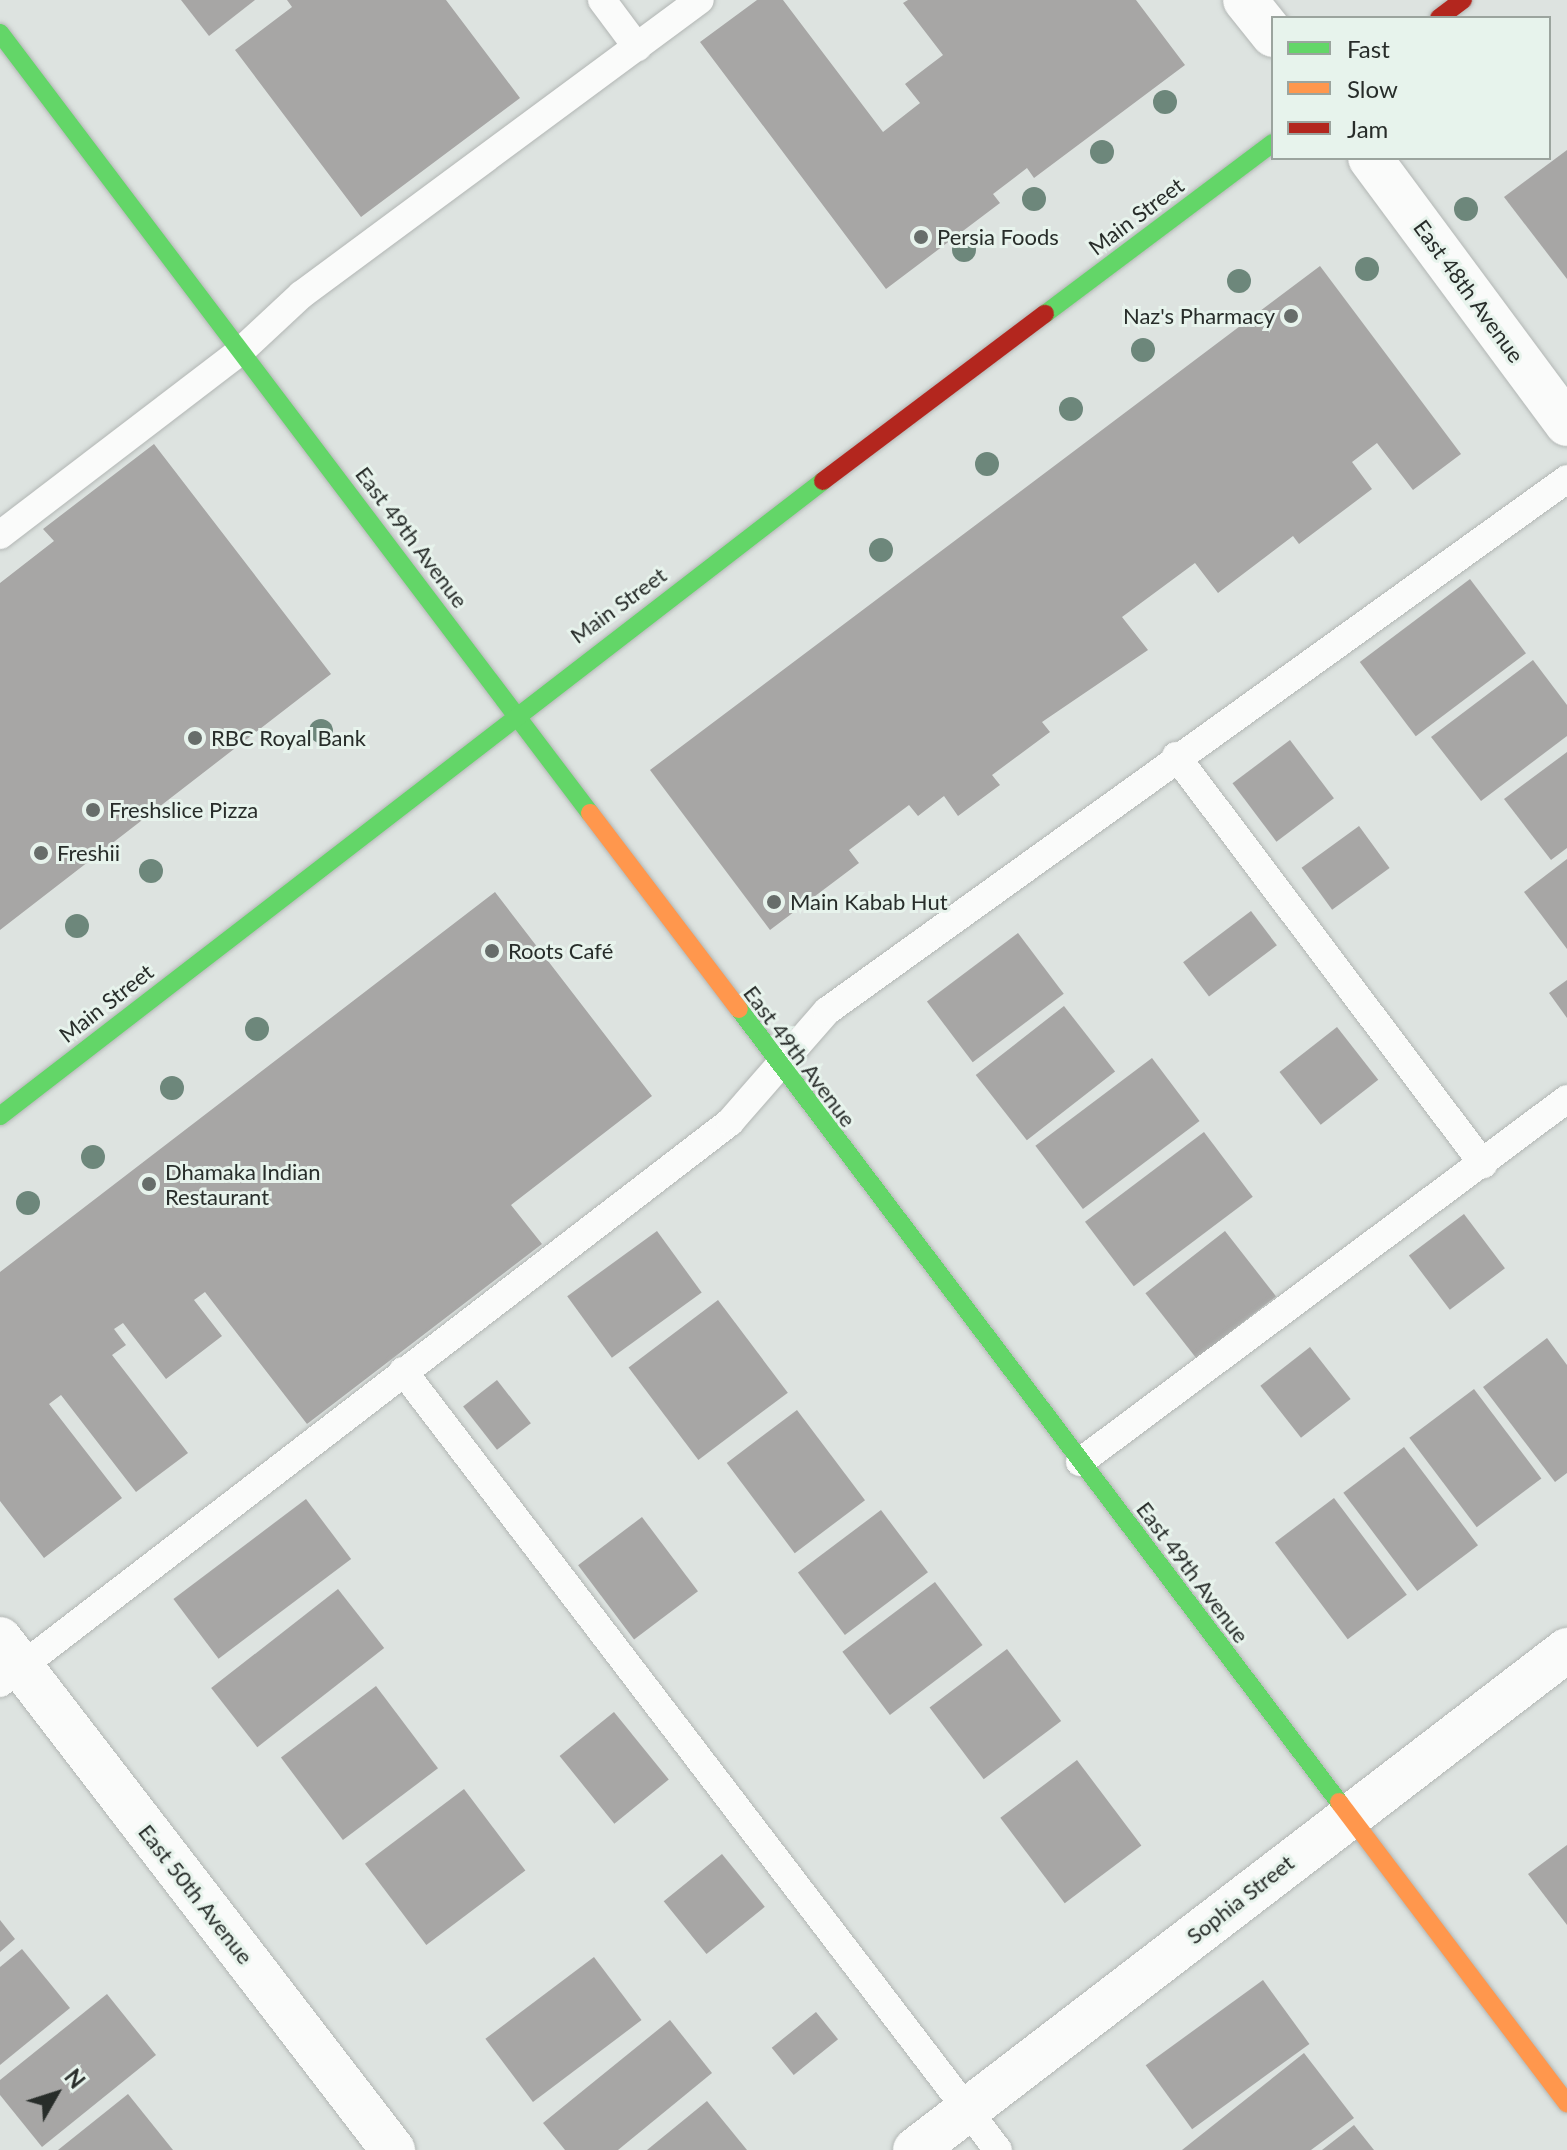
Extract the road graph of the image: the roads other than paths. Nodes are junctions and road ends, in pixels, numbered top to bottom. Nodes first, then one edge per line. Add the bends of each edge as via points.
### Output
1 (602, 0) edge
2 (700, 0) edge
3 (1245, 0) edge
4 (1463, 0) edge
5 (1442, 16) edge
6 (1271, 32) edge
7 (0, 33) edge
8 (637, 47) junction
9 (1271, 145) edge
10 (1371, 160) edge
11 (242, 350) junction
12 (1567, 424) edge
13 (1567, 479) edge
14 (0, 535) edge
15 (515, 714) junction
16 (1176, 756) junction
17 (778, 1067) junction
18 (1567, 1099) edge
19 (0, 1116) edge
20 (1483, 1164) junction
21 (403, 1371) junction
22 (1080, 1462) junction
23 (1567, 1650) edge
24 (7, 1663) edge
25 (1348, 1816) junction
26 (1567, 2104) edge
27 (967, 2110) junction
28 (393, 2150) edge
29 (915, 2150) edge
30 (998, 2150) edge

1 - 8 lane
2 - 8 lane
3 - 6 street
4 - 5 street
7 - 11 street, East 49th Avenue
8 - 11 lane via 301,295
9 - 15 street, Main Street
10 - 12 street, East 48th Avenue
11 - 14 lane
11 - 15 street, East 49th Avenue
13 - 16 lane
15 - 17 street, East 49th Avenue
15 - 19 street, Main Street
16 - 17 lane via 827,1011
16 - 20 lane
17 - 21 lane via 730,1122
17 - 22 street, East 49th Avenue
18 - 20 lane
20 - 22 lane
21 - 24 lane
21 - 27 lane
22 - 25 street, East 49th Avenue
23 - 25 street, Sophia Street
24 - 28 street, East 50th Avenue
25 - 26 street, East 49th Avenue
25 - 27 street, Sophia Street
27 - 29 street, Sophia Street
27 - 30 lane

